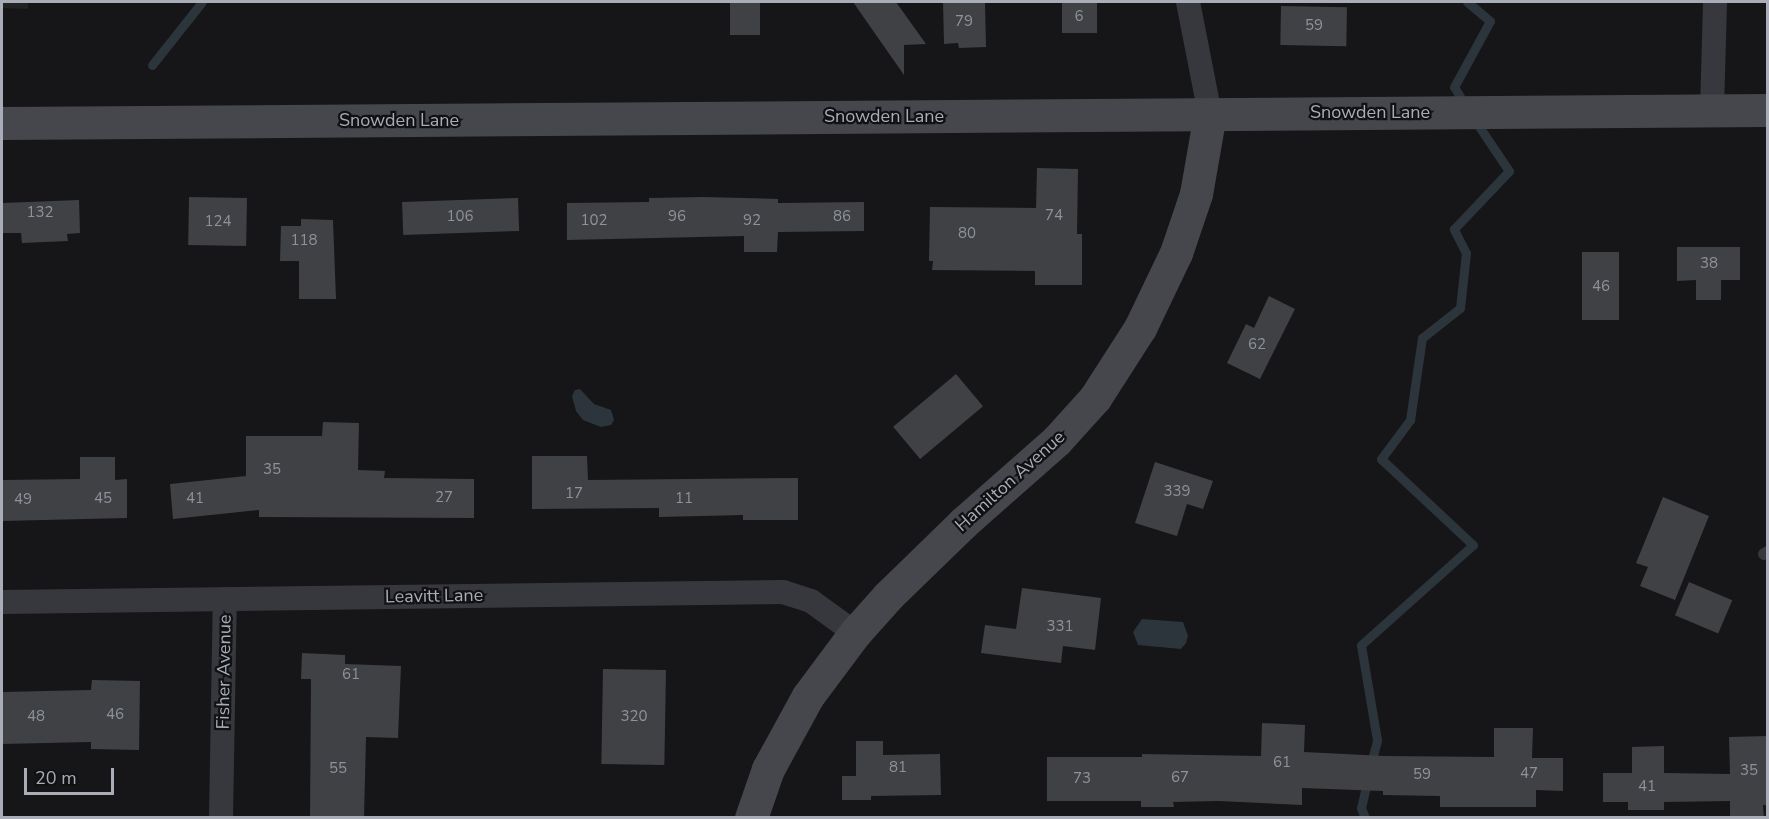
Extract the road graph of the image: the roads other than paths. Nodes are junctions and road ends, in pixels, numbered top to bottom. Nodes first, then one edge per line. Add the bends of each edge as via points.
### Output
1 (1188, 2) edge
2 (1715, 2) edge
3 (1712, 110) junction
4 (1767, 110) edge
5 (1210, 114) junction
6 (2, 123) edge
7 (225, 599) junction
8 (2, 602) edge
9 (855, 633) junction
10 (221, 818) edge
11 (751, 818) edge

1 - 5 street
2 - 3 street
3 - 4 street, Snowden Lane
3 - 5 street, Snowden Lane
5 - 6 street, Snowden Lane
5 - 9 street, Hamilton Avenue via 1196,194 1176,253 1140,328 1095,398 1057,440 963,523
7 - 8 street, Leavitt Lane
7 - 9 street, Leavitt Lane via 783,592 811,601
7 - 10 street, Fisher Avenue
9 - 11 street, Hamilton Avenue via 808,696 768,769

